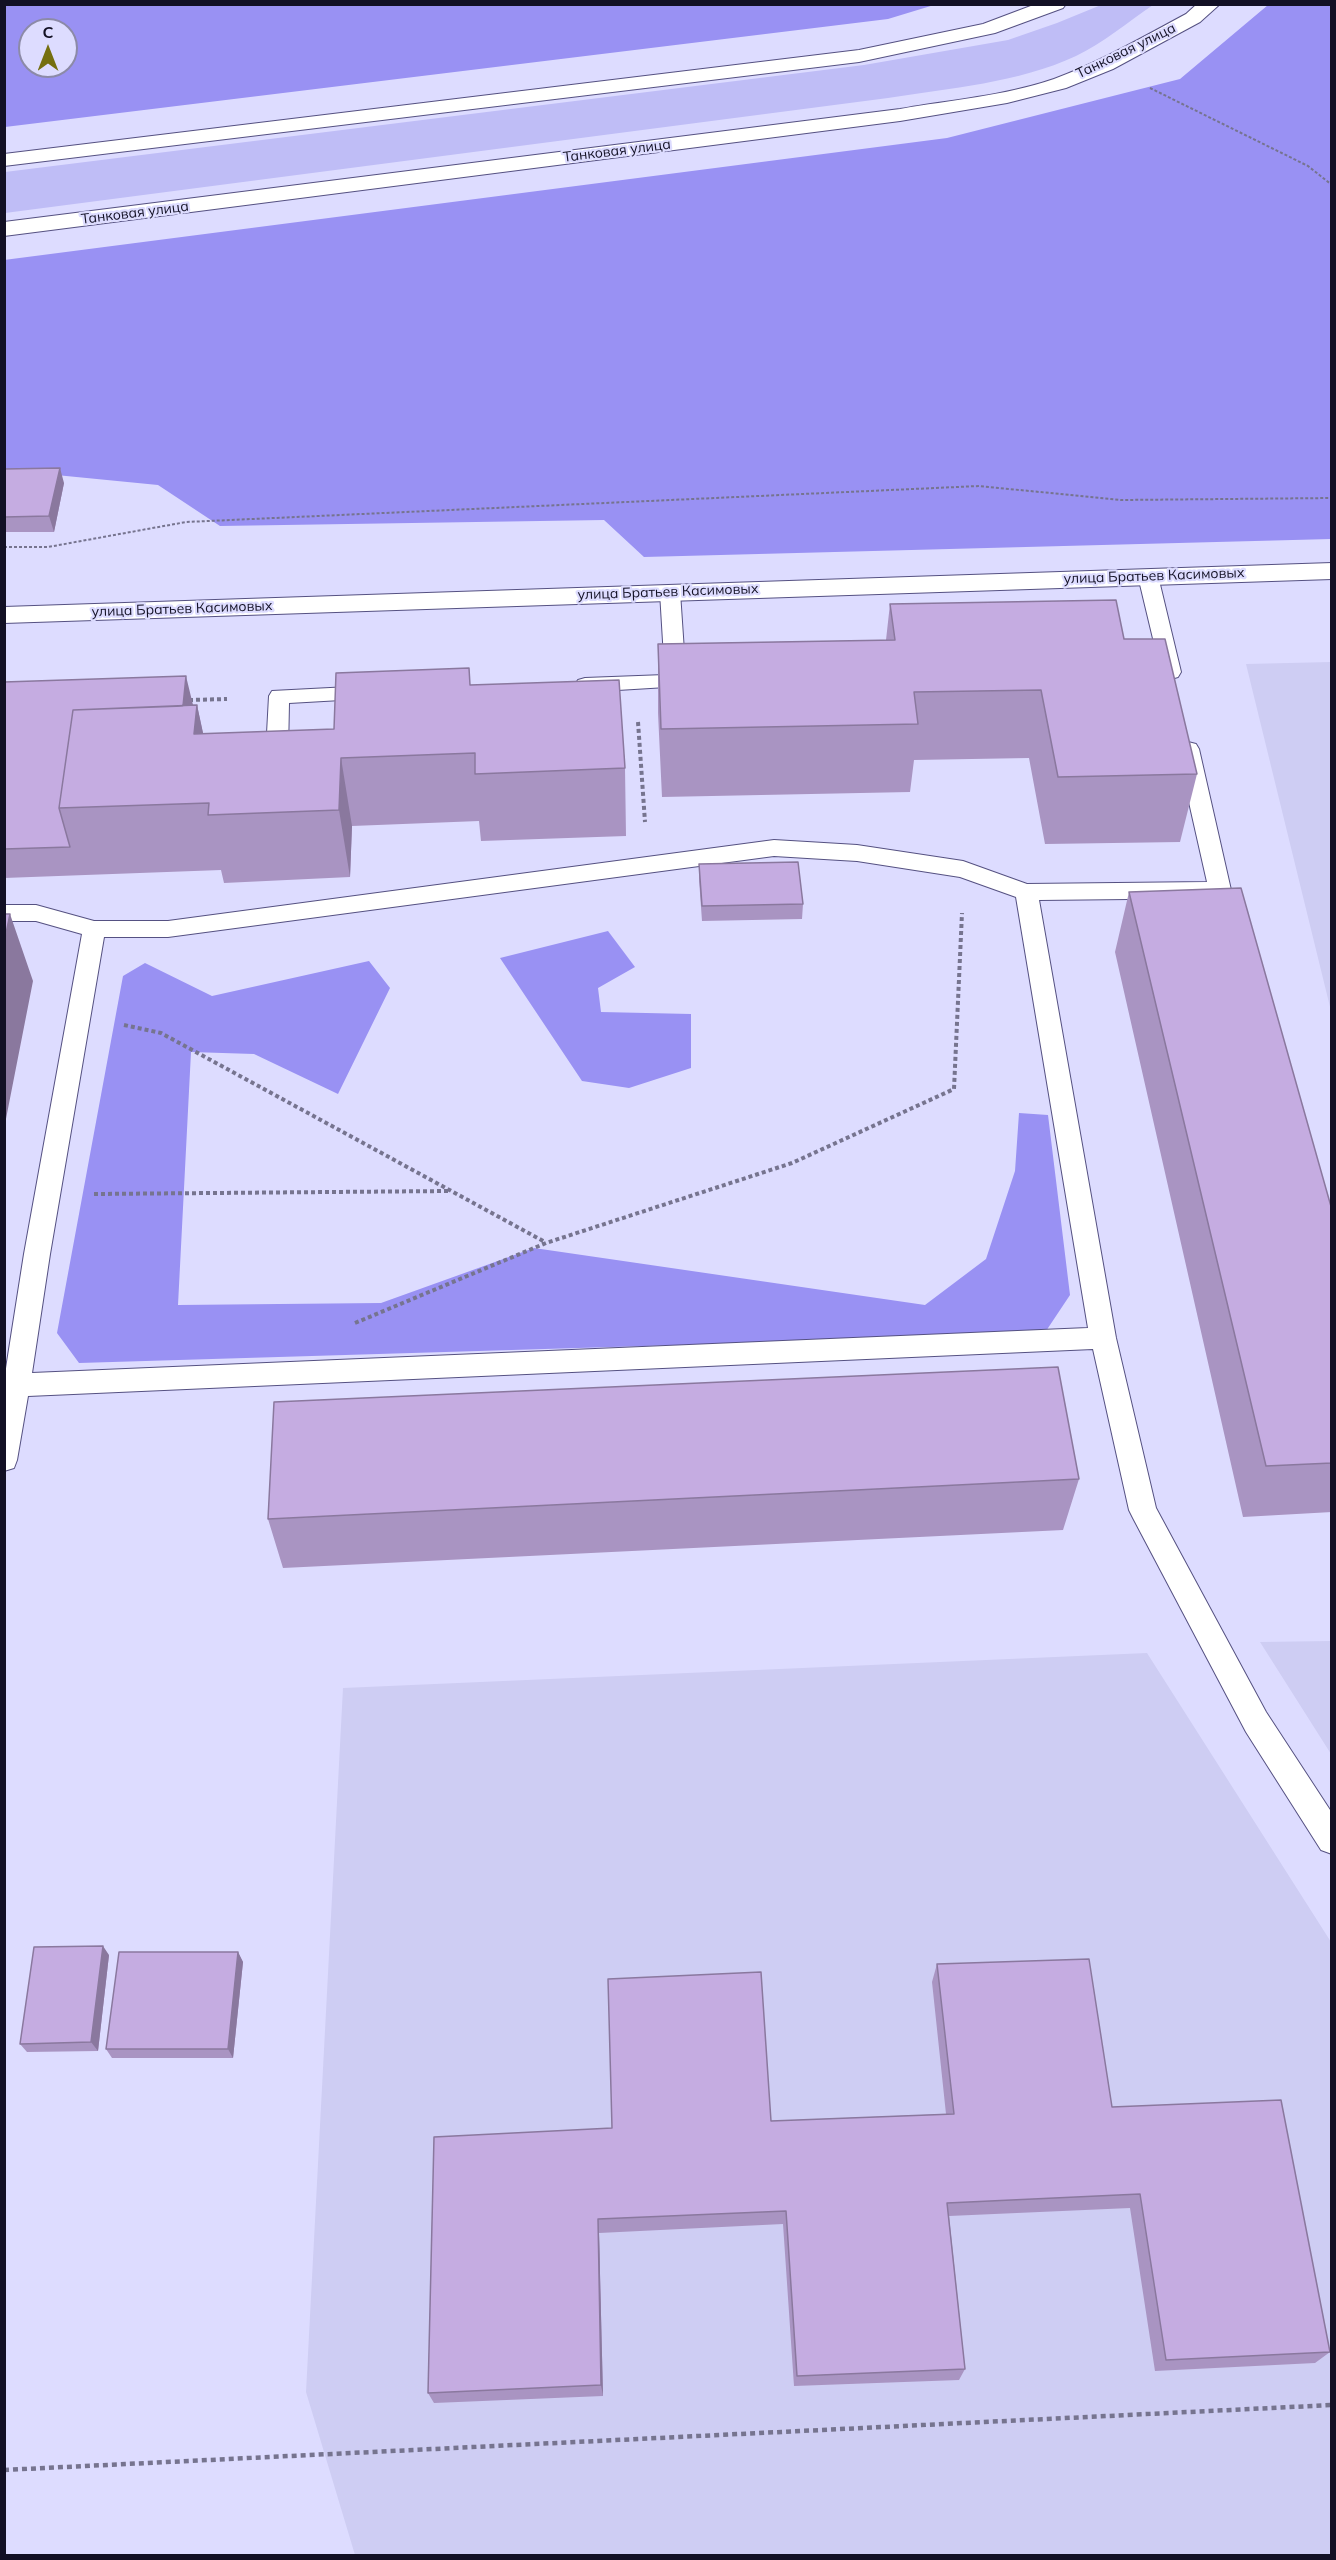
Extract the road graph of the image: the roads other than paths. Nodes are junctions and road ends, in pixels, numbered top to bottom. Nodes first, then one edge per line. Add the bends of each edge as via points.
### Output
1 (1056, 4) edge
2 (1210, 4) edge
3 (4, 159) edge
4 (4, 229) edge
5 (1332, 571) edge
6 (1148, 576) junction
7 (669, 592) junction
8 (4, 615) edge
9 (563, 686) edge
10 (385, 692) edge
11 (1177, 698) edge
12 (1184, 732) edge
13 (277, 753) edge
14 (1026, 892) junction
15 (4, 913) edge
16 (94, 929) junction
17 (1103, 1338) junction
18 (17, 1385) junction
19 (4, 1460) edge
20 (1332, 1840) edge

1 - 3 main road via 988,30 859,56
2 - 4 main road, Танковая улица via 1193,18 1106,65 1059,84 1006,97 900,115
5 - 6 main road, улица Братьев Касимовых
6 - 7 main road, улица Братьев Касимовых
6 - 11 lane
7 - 8 main road, улица Братьев Касимовых
7 - 9 lane via 676,681
10 - 13 lane via 279,696
12 - 14 lane via 1220,890
14 - 16 lane via 963,869 857,854 774,848 168,929
14 - 17 lane
15 - 16 lane via 36,913
16 - 18 lane
17 - 18 lane
17 - 20 lane via 1143,1510 1256,1722
18 - 19 lane

